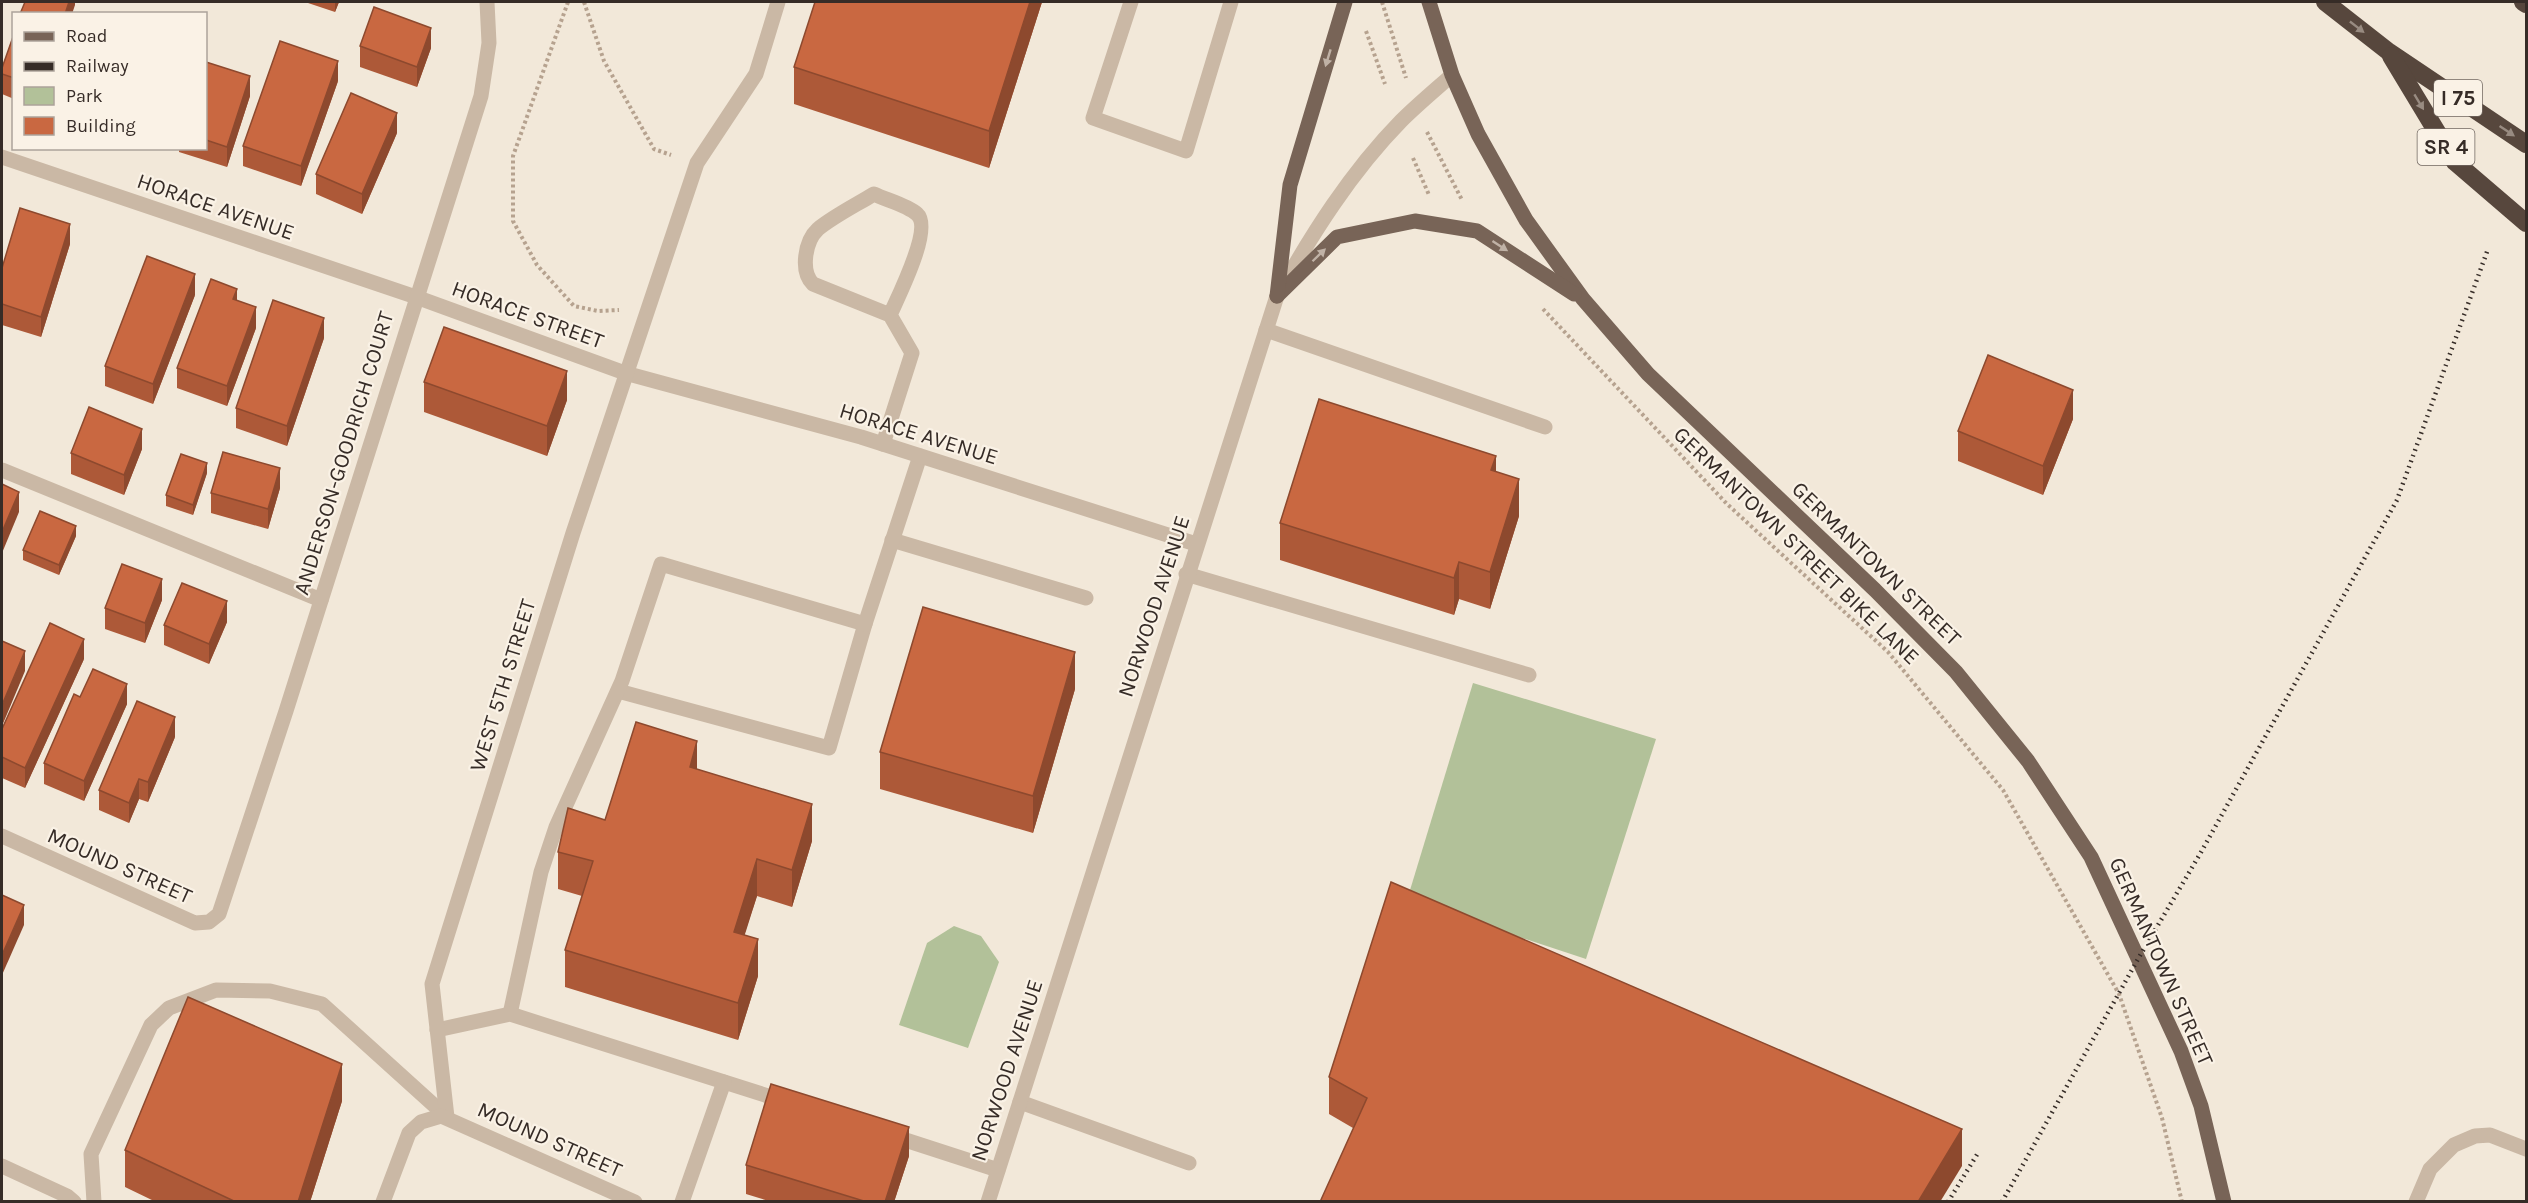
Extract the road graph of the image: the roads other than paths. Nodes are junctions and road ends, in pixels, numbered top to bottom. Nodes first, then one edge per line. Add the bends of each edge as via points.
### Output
1 (487, 2) edge
2 (778, 2) edge
3 (1131, 2) edge
4 (1231, 2) edge
5 (1345, 2) edge
6 (1429, 2) edge
7 (2325, 2) edge
8 (2389, 52) junction
9 (1452, 75) junction
10 (2526, 144) edge
11 (2, 157) edge
12 (2526, 223) edge
13 (1277, 296) junction
14 (416, 297) junction
15 (1582, 299) junction
16 (890, 315) junction
17 (1266, 330) junction
18 (625, 373) junction
19 (1545, 427) dead end
20 (883, 444) junction
21 (920, 456) junction
22 (2, 470) edge
23 (892, 540) junction
24 (1196, 544) junction
25 (1186, 574) junction
26 (1086, 598) dead end
27 (321, 600) junction
28 (865, 624) junction
29 (1529, 675) dead end
30 (618, 691) junction
31 (2, 837) edge
32 (219, 914) joint
33 (510, 1014) junction
34 (437, 1030) junction
35 (724, 1082) junction
36 (1020, 1102) junction
37 (804, 1108) edge
38 (447, 1117) junction
39 (873, 1130) edge
40 (2526, 1149) edge
41 (1189, 1162) dead end
42 (2, 1166) edge
43 (998, 1170) junction
44 (74, 1202) edge
45 (94, 1202) edge
46 (383, 1202) edge
47 (635, 1202) edge
48 (682, 1202) edge
49 (987, 1202) edge
50 (2224, 1202) edge
51 (2416, 1202) edge

1 - 14 street, ANDERSON-GOODRICH COURT via 489,43 481,96
2 - 18 street, WEST 5TH STREET via 756,74 697,163
3 - 4 street via 1093,118 1186,151
5 -> 13 main road via 1290,185
6 - 9 main road, GERMANTOWN STREET
7 -> 8 highway, I 75
8 -> 10 highway, I 75
8 -> 12 highway, SR 4 via 2455,162
9 - 13 street, NORWOOD AVENUE via 1415,108 1343,191 1311,236
9 - 15 main road, GERMANTOWN STREET via 1478,135 1526,220
11 - 14 street, HORACE AVENUE
13 -> 15 main road via 1337,237 1415,221 1478,231
13 - 17 street, NORWOOD AVENUE
14 - 18 street, HORACE STREET
14 - 27 street, ANDERSON-GOODRICH COURT
15 - 50 main road, GERMANTOWN STREET via 1648,374 1956,672 2028,761 2091,857 2181,1052 2201,1107
16 - 16 street via 920,241 922,224 917,214 874,194 816,231 803,263 805,276 813,284
16 - 20 street via 912,352
17 - 19 street
17 - 24 street, NORWOOD AVENUE
18 - 20 street, HORACE AVENUE
18 - 34 street, WEST 5TH STREET via 432,984
20 - 21 street, HORACE AVENUE
21 - 23 street
21 - 24 street, HORACE AVENUE
22 - 27 street
23 - 26 street
23 - 28 street
24 - 25 street, NORWOOD AVENUE
25 - 29 street
25 - 36 street, NORWOOD AVENUE
27 - 32 street, ANDERSON-GOODRICH COURT
28 - 30 street via 661,564
28 - 30 street via 829,748
30 - 33 street via 556,827 541,872
31 - 32 street, MOUND STREET via 195,923 209,922
33 - 34 street
33 - 35 street
34 - 38 street, WEST 5TH STREET
35 - 37 street
35 - 48 street
36 - 41 street
36 - 43 street, NORWOOD AVENUE
38 - 45 street, MOUND STREET via 322,1004 270,991 216,990 169,1008 151,1025 91,1154
38 - 46 street via 421,1122 409,1133
38 - 47 street, MOUND STREET
39 - 43 street
40 - 51 street via 2490,1135 2454,1144 2430,1169
42 - 44 street
43 - 49 street, NORWOOD AVENUE

